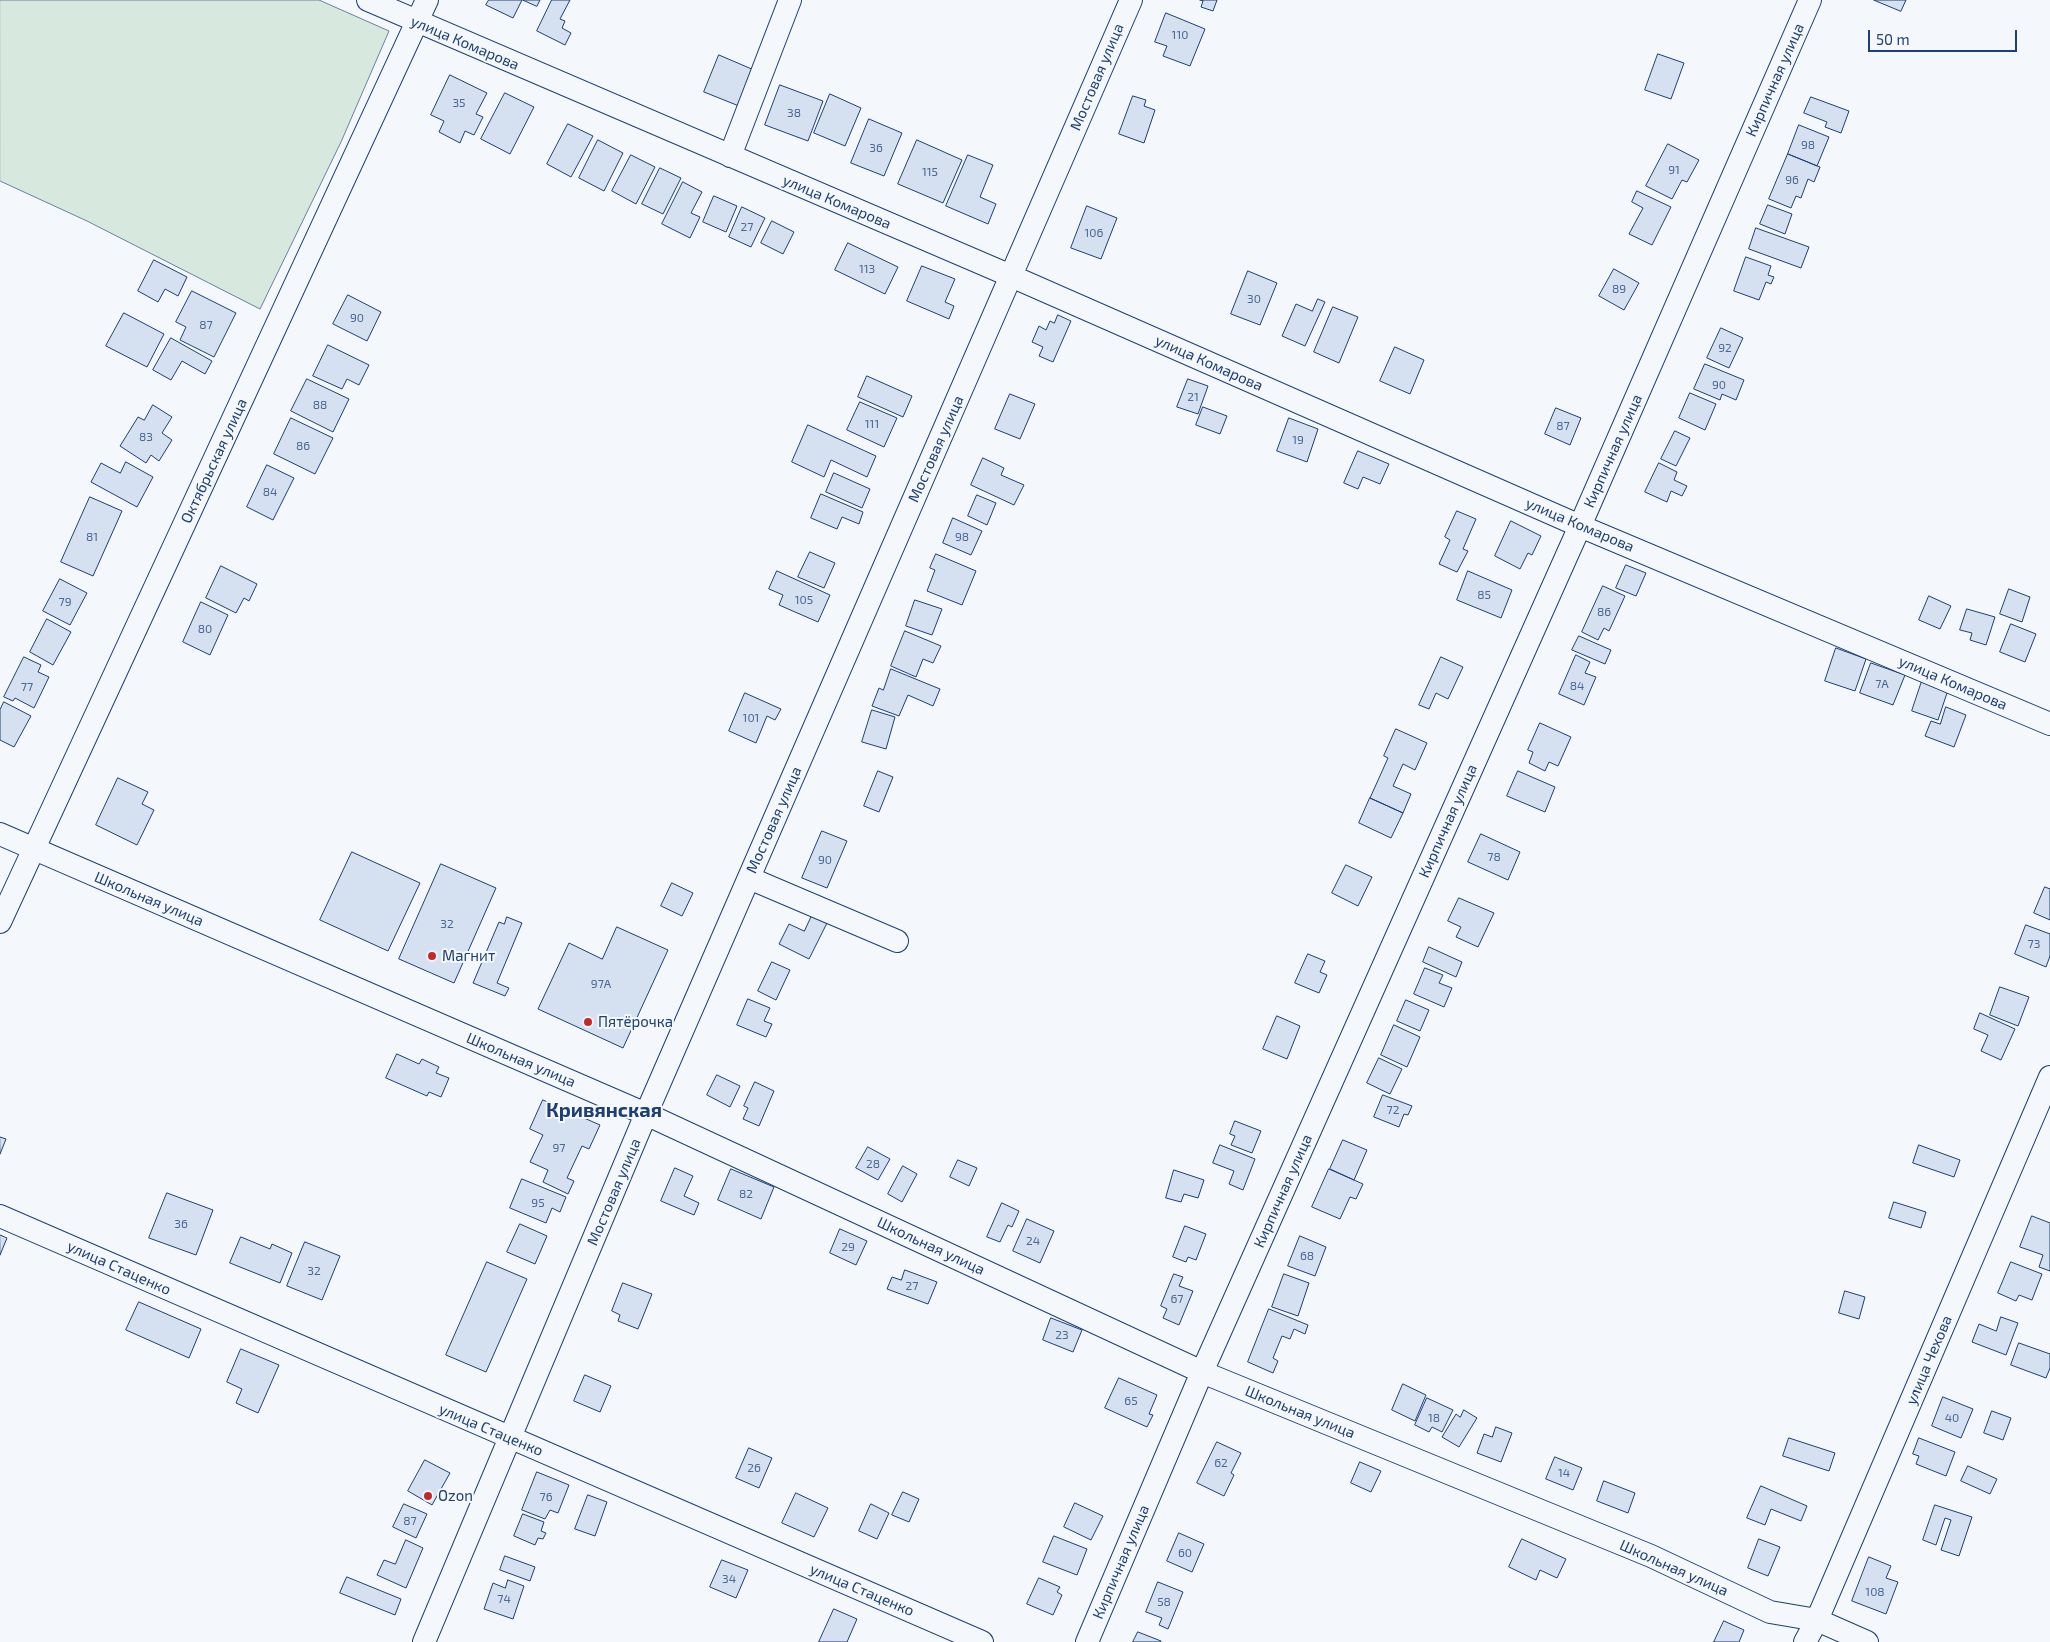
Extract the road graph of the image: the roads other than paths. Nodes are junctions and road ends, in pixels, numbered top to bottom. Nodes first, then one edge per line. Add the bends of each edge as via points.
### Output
1 (368, 0) edge
2 (427, 0) edge
3 (790, 0) edge
4 (1131, 0) edge
5 (1810, 0) edge
6 (417, 22) junction
7 (730, 156) junction
8 (1011, 276) junction
9 (1580, 526) junction
10 (2050, 724) edge
11 (0, 834) edge
12 (33, 849) junction
13 (749, 878) junction
14 (0, 922) edge
15 (897, 941) dead end
16 (2050, 1077) edge
17 (646, 1114) junction
18 (0, 1216) edge
19 (1202, 1372) junction
20 (511, 1438) junction
21 (1818, 1620) junction
22 (424, 1642) edge
23 (982, 1642) edge
24 (1088, 1642) edge
25 (1806, 1642) edge
26 (1867, 1642) edge

1 - 6 street, улица Комарова
2 - 6 street, Октябрьская улица
3 - 7 street
4 - 8 street, Мостовая улица
5 - 9 street, Кирпичная улица
6 - 7 street, улица Комарова
6 - 12 street, Октябрьская улица
7 - 8 street, улица Комарова
8 - 9 street, улица Комарова
8 - 13 street, Мостовая улица
9 - 10 street, улица Комарова
9 - 19 street, Кирпичная улица
11 - 12 street, Школьная улица
12 - 14 street, Октябрьская улица
12 - 17 street, Школьная улица
13 - 15 street
13 - 17 street, Мостовая улица
16 - 21 street, улица Чехова
17 - 19 street, Школьная улица
17 - 20 street, Мостовая улица
18 - 20 street, улица Стаценко
19 - 21 street, Школьная улица via 1652,1556 1770,1612
19 - 24 street, Кирпичная улица
20 - 22 street, Мостовая улица
20 - 23 street, улица Стаценко
21 - 25 street, улица Чехова
21 - 26 street, Школьная улица

